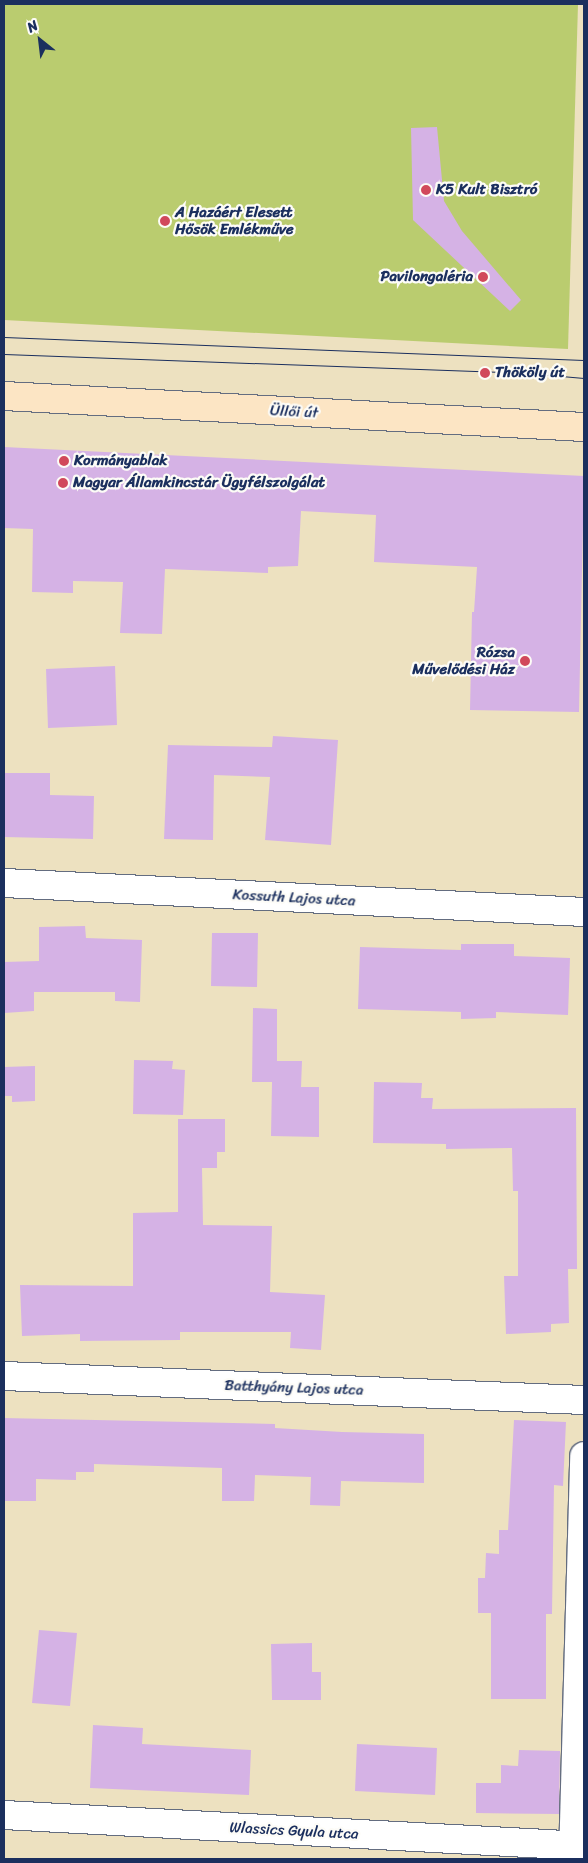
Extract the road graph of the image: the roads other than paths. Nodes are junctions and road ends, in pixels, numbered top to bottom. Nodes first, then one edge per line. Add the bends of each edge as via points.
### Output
1 (4, 396) edge
2 (584, 428) edge
3 (4, 883) edge
4 (584, 912) edge
5 (4, 1376) edge
6 (584, 1400) edge
7 (584, 1456) edge
8 (4, 1816) edge
9 (577, 1850) edge

1 - 2 main road, Üllői út
3 - 4 street, Kossuth Lajos utca
5 - 6 street, Batthyány Lajos utca
7 - 9 street
8 - 9 street, Wlassics Gyula utca

